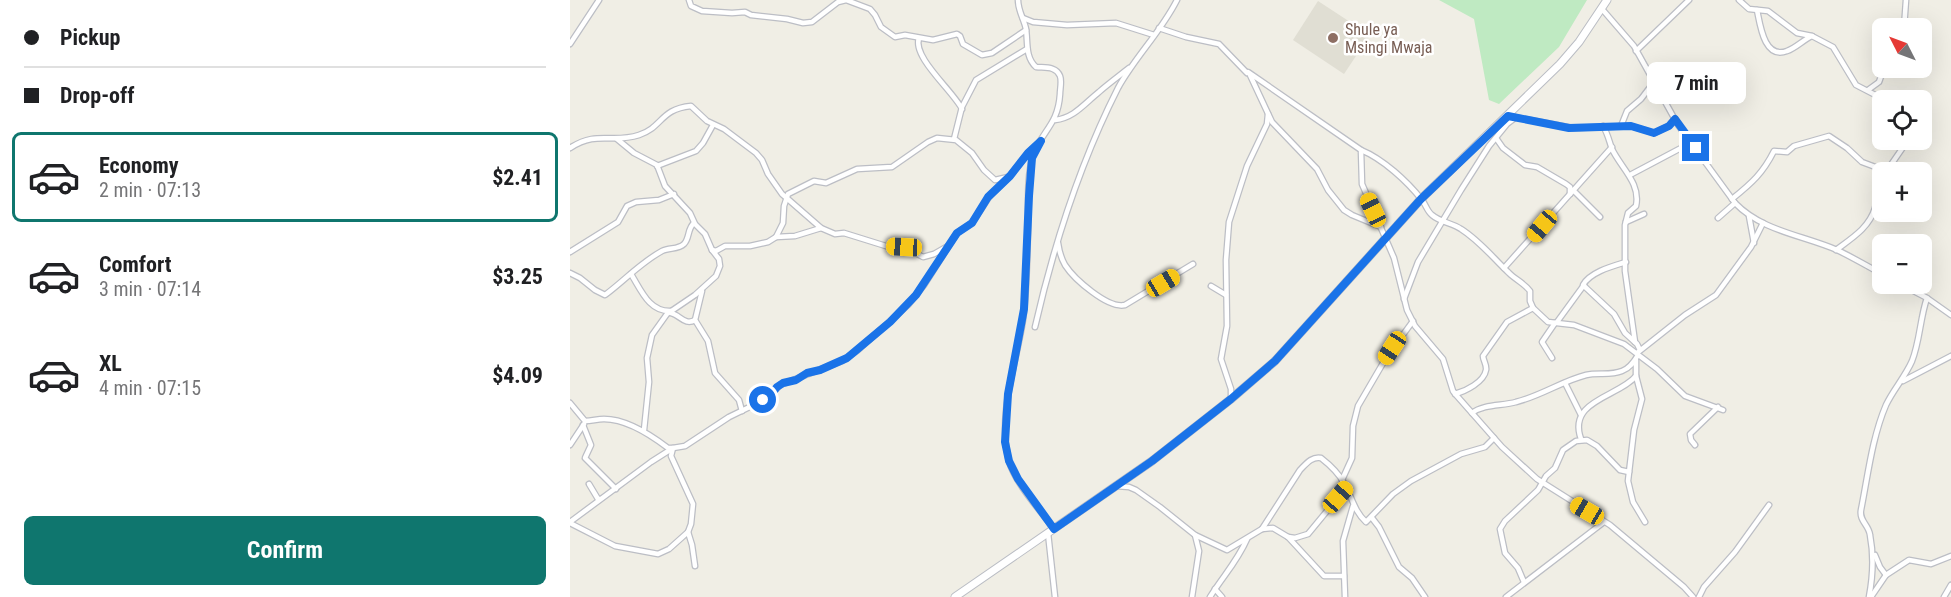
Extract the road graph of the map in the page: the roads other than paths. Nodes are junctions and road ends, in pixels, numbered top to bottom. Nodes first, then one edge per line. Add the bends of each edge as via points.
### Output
1 (599, 0) edge
2 (689, 0) edge
3 (1018, 0) edge
4 (1177, 0) edge
5 (1607, 0) edge
6 (1689, 0) edge
7 (1733, 0) edge
8 (1740, 0) edge
9 (1906, 0) edge
10 (1602, 9) junction
11 (1757, 10) junction
12 (1023, 18) junction
13 (1905, 18) edge
14 (1159, 28) junction
15 (1026, 30) junction
16 (1154, 34) junction
17 (1812, 36) junction
18 (919, 38) junction
19 (570, 44) edge
20 (1027, 49) junction
21 (1636, 51) junction
22 (1131, 66) junction
23 (1248, 72) junction
24 (1880, 78) edge
25 (1654, 82) junction
26 (1868, 90) junction
27 (1872, 92) edge
28 (962, 109) junction
29 (1268, 114) junction
30 (1512, 117) junction
31 (1675, 119) junction
32 (1055, 120) junction
33 (713, 125) junction
34 (1603, 126) junction
35 (1621, 126) junction
36 (954, 138) junction
37 (1496, 138) junction
38 (617, 139) junction
39 (1041, 141) junction
40 (1612, 147) junction
41 (570, 148) edge
42 (1696, 148) junction
43 (1361, 150) junction
44 (657, 166) junction
45 (1872, 166) edge
46 (1630, 175) junction
47 (1010, 176) junction
48 (1572, 192) junction
49 (674, 194) junction
50 (786, 199) junction
51 (1421, 199) junction
52 (1734, 201) junction
53 (1644, 214) dead end
54 (1872, 214) edge
55 (1749, 216) junction
56 (1600, 217) dead end
57 (1718, 218) dead end
58 (1444, 221) junction
59 (1626, 222) junction
60 (694, 223) junction
61 (1763, 223) junction
62 (1381, 227) junction
63 (821, 228) junction
64 (776, 237) junction
65 (1386, 238) junction
66 (1057, 240) junction
67 (1754, 243) junction
68 (950, 245) junction
69 (712, 250) junction
70 (1836, 250) junction
71 (570, 252) edge
72 (1626, 262) junction
73 (1192, 264) dead end
74 (1504, 268) junction
75 (1872, 269) edge
76 (570, 273) edge
77 (631, 274) junction
78 (1584, 285) junction
79 (1211, 286) dead end
80 (704, 288) junction
81 (1919, 294) edge
82 (1226, 295) junction
83 (1927, 298) junction
84 (1404, 299) junction
85 (1533, 308) junction
86 (671, 311) junction
87 (1951, 315) edge
88 (695, 320) junction
89 (1413, 321) junction
90 (1556, 322) junction
91 (1035, 327) dead end
92 (1635, 342) junction
93 (1638, 354) junction
94 (1951, 356) edge
95 (1552, 358) dead end
96 (1636, 376) junction
97 (1901, 381) junction
98 (1565, 383) junction
99 (1455, 394) junction
100 (1231, 399) junction
101 (570, 403) edge
102 (742, 411) junction
103 (1472, 413) junction
104 (1581, 415) junction
105 (584, 423) junction
106 (644, 430) junction
107 (1494, 438) junction
108 (1581, 440) junction
109 (570, 445) edge
110 (1695, 446) dead end
111 (673, 448) junction
112 (1629, 472) junction
113 (1342, 480) junction
114 (1542, 483) junction
115 (589, 484) dead end
116 (1116, 486) junction
117 (1346, 488) junction
118 (616, 489) junction
119 (600, 499) junction
120 (1353, 505) junction
121 (1769, 506) dead end
122 (1372, 518) junction
123 (570, 522) edge
124 (1604, 522) junction
125 (1645, 522) dead end
126 (1262, 529) junction
127 (1051, 531) junction
128 (688, 532) junction
129 (1195, 535) junction
130 (1288, 537) junction
131 (1247, 539) junction
132 (1874, 553) junction
133 (1951, 556) edge
134 (695, 566) dead end
135 (1886, 575) junction
136 (1344, 576) junction
137 (1524, 582) junction
138 (1951, 585) edge
139 (1215, 589) junction
140 (955, 597) edge
141 (1055, 597) edge
142 (1191, 597) edge
143 (1210, 597) edge
144 (1222, 597) edge
145 (1345, 597) edge
146 (1425, 597) edge
147 (1506, 597) edge
148 (1693, 597) edge
149 (1699, 597) edge
150 (1870, 597) edge
151 (1944, 597) edge

1 - 19 street
2 - 18 street via 691,6 702,11 746,12 803,23 813,22 846,0 870,9 891,35
3 - 12 street
4 - 14 street
5 - 10 main road
6 - 21 street
7 - 8 street
8 - 11 street via 1749,9
9 - 13 street
10 - 21 street
10 - 30 main road via 1579,42
11 - 17 street via 1771,12 1797,33
11 - 17 street via 1764,40 1777,51 1788,51
12 - 15 street
12 - 16 street via 1067,25 1116,23
14 - 16 street
14 - 23 street via 1219,44
15 - 18 street via 992,53 982,55 963,44 958,34 936,40
15 - 20 street
16 - 22 street
17 - 26 street via 1833,47 1856,85
18 - 28 street via 924,60
20 - 28 street via 976,80
20 - 32 street via 1034,66 1054,69 1059,76
21 - 25 street
22 - 32 street via 1078,111
22 - 66 street via 1084,160
23 - 29 street
23 - 43 street
24 - 26 street
25 - 31 street
25 - 35 street via 1627,111
26 - 27 street
28 - 36 street
29 - 62 street via 1279,132 1317,168 1346,211
29 - 82 street via 1230,214
30 - 34 street via 1569,128
30 - 37 street
30 - 51 main road
31 - 35 street via 1654,133
31 - 42 street
32 - 39 street
33 - 38 street via 692,107 683,107 671,111 645,133
33 - 44 street via 697,151
33 - 50 street via 759,156
34 - 35 street
34 - 40 street
36 - 47 street via 995,180
36 - 50 street via 932,139 892,167 860,168 826,183 815,180 788,194
37 - 48 street via 1525,165 1535,166 1566,184
37 - 58 street
38 - 41 street via 590,138
38 - 44 street
39 - 47 street
39 - 127 street via 1031,166 1024,309 1008,394 1005,442 1018,479
40 - 46 street
40 - 48 street
42 - 46 street via 1681,148
42 - 52 street
43 - 51 street via 1378,159
43 - 62 street via 1362,184
44 - 49 street via 663,182
45 - 52 street via 1829,136 1794,146 1787,152 1774,151 1760,175
46 - 59 street via 1637,203 1628,212
47 - 68 street
48 - 56 street
48 - 74 street
49 - 60 street
49 - 71 street via 628,206 618,222
50 - 63 street
50 - 64 street via 783,223
51 - 58 street via 1432,215
51 - 65 main road
52 - 55 street
52 - 57 street
53 - 59 street
54 - 70 street via 1857,235
55 - 61 street
55 - 67 street
58 - 74 street via 1467,233
58 - 84 street via 1418,262
59 - 72 street
60 - 69 street via 705,234
60 - 77 street via 683,245 661,252
61 - 67 street
61 - 70 street
62 - 65 street
63 - 64 street
63 - 68 street via 889,247 904,247 923,257
64 - 69 street via 750,246
65 - 84 street
65 - 100 main road via 1275,361
66 - 73 street via 1062,260 1073,274 1101,299 1117,306 1125,305
66 - 91 street
67 - 93 street via 1716,295
68 - 102 street via 908,305 858,350 842,361 783,383 768,398
69 - 80 street via 720,269
70 - 75 street
72 - 78 street via 1593,275
72 - 92 street
74 - 85 street via 1529,289
76 - 77 street via 605,295
77 - 86 street via 647,301
78 - 90 street
78 - 92 street
79 - 82 street
80 - 86 street
80 - 88 street
81 - 83 street
82 - 100 street via 1227,326 1221,360
83 - 87 street
83 - 97 street via 1912,360
84 - 89 street
85 - 90 street via 1548,322
85 - 99 street via 1505,324 1483,356 1485,375
86 - 88 street via 684,321
86 - 106 street via 655,330 649,345
88 - 102 street via 708,341 715,373 740,400
89 - 99 street via 1443,359
89 - 113 street via 1358,406 1351,460
90 - 93 street via 1618,341
90 - 95 street via 1542,342
92 - 93 street
93 - 96 street
93 - 98 street via 1621,372 1589,374
93 - 110 street via 1685,396 1720,409 1690,434
94 - 97 street
96 - 104 street via 1598,399
96 - 112 street via 1642,402
97 - 132 street via 1878,427 1861,510
98 - 103 street via 1535,396
98 - 104 street
99 - 103 street
100 - 116 main road
101 - 105 street
102 - 111 street via 685,446
103 - 107 street
104 - 108 street
105 - 106 street via 605,419
105 - 109 street
105 - 118 street via 591,445 585,458
106 - 111 street
107 - 114 street
107 - 122 street via 1485,447 1461,454 1412,481 1393,494
108 - 112 street via 1590,441 1620,470
108 - 114 street via 1563,450
111 - 118 street
111 - 128 street via 671,456 693,504
112 - 125 street via 1633,502
113 - 117 street
113 - 126 street via 1320,457 1307,462
114 - 124 street
114 - 137 street via 1500,529 1505,553
115 - 119 street
116 - 127 main road
116 - 129 street via 1136,490
117 - 120 street
117 - 130 street via 1308,534
118 - 119 street
119 - 123 street
120 - 122 street via 1365,521
120 - 136 street via 1342,541
121 - 149 street
122 - 146 street via 1399,567
123 - 128 street via 615,546 658,554
124 - 137 street
124 - 148 street
126 - 130 street via 1273,528
126 - 131 street
127 - 140 main road
127 - 141 street
128 - 134 street
129 - 131 street via 1227,550
129 - 142 street via 1199,551
130 - 136 street via 1324,576
131 - 139 street via 1238,560
132 - 135 street
132 - 150 street
133 - 135 street via 1931,564 1909,560
135 - 150 street
136 - 145 street
137 - 147 street
138 - 151 street
139 - 143 street
139 - 144 street

